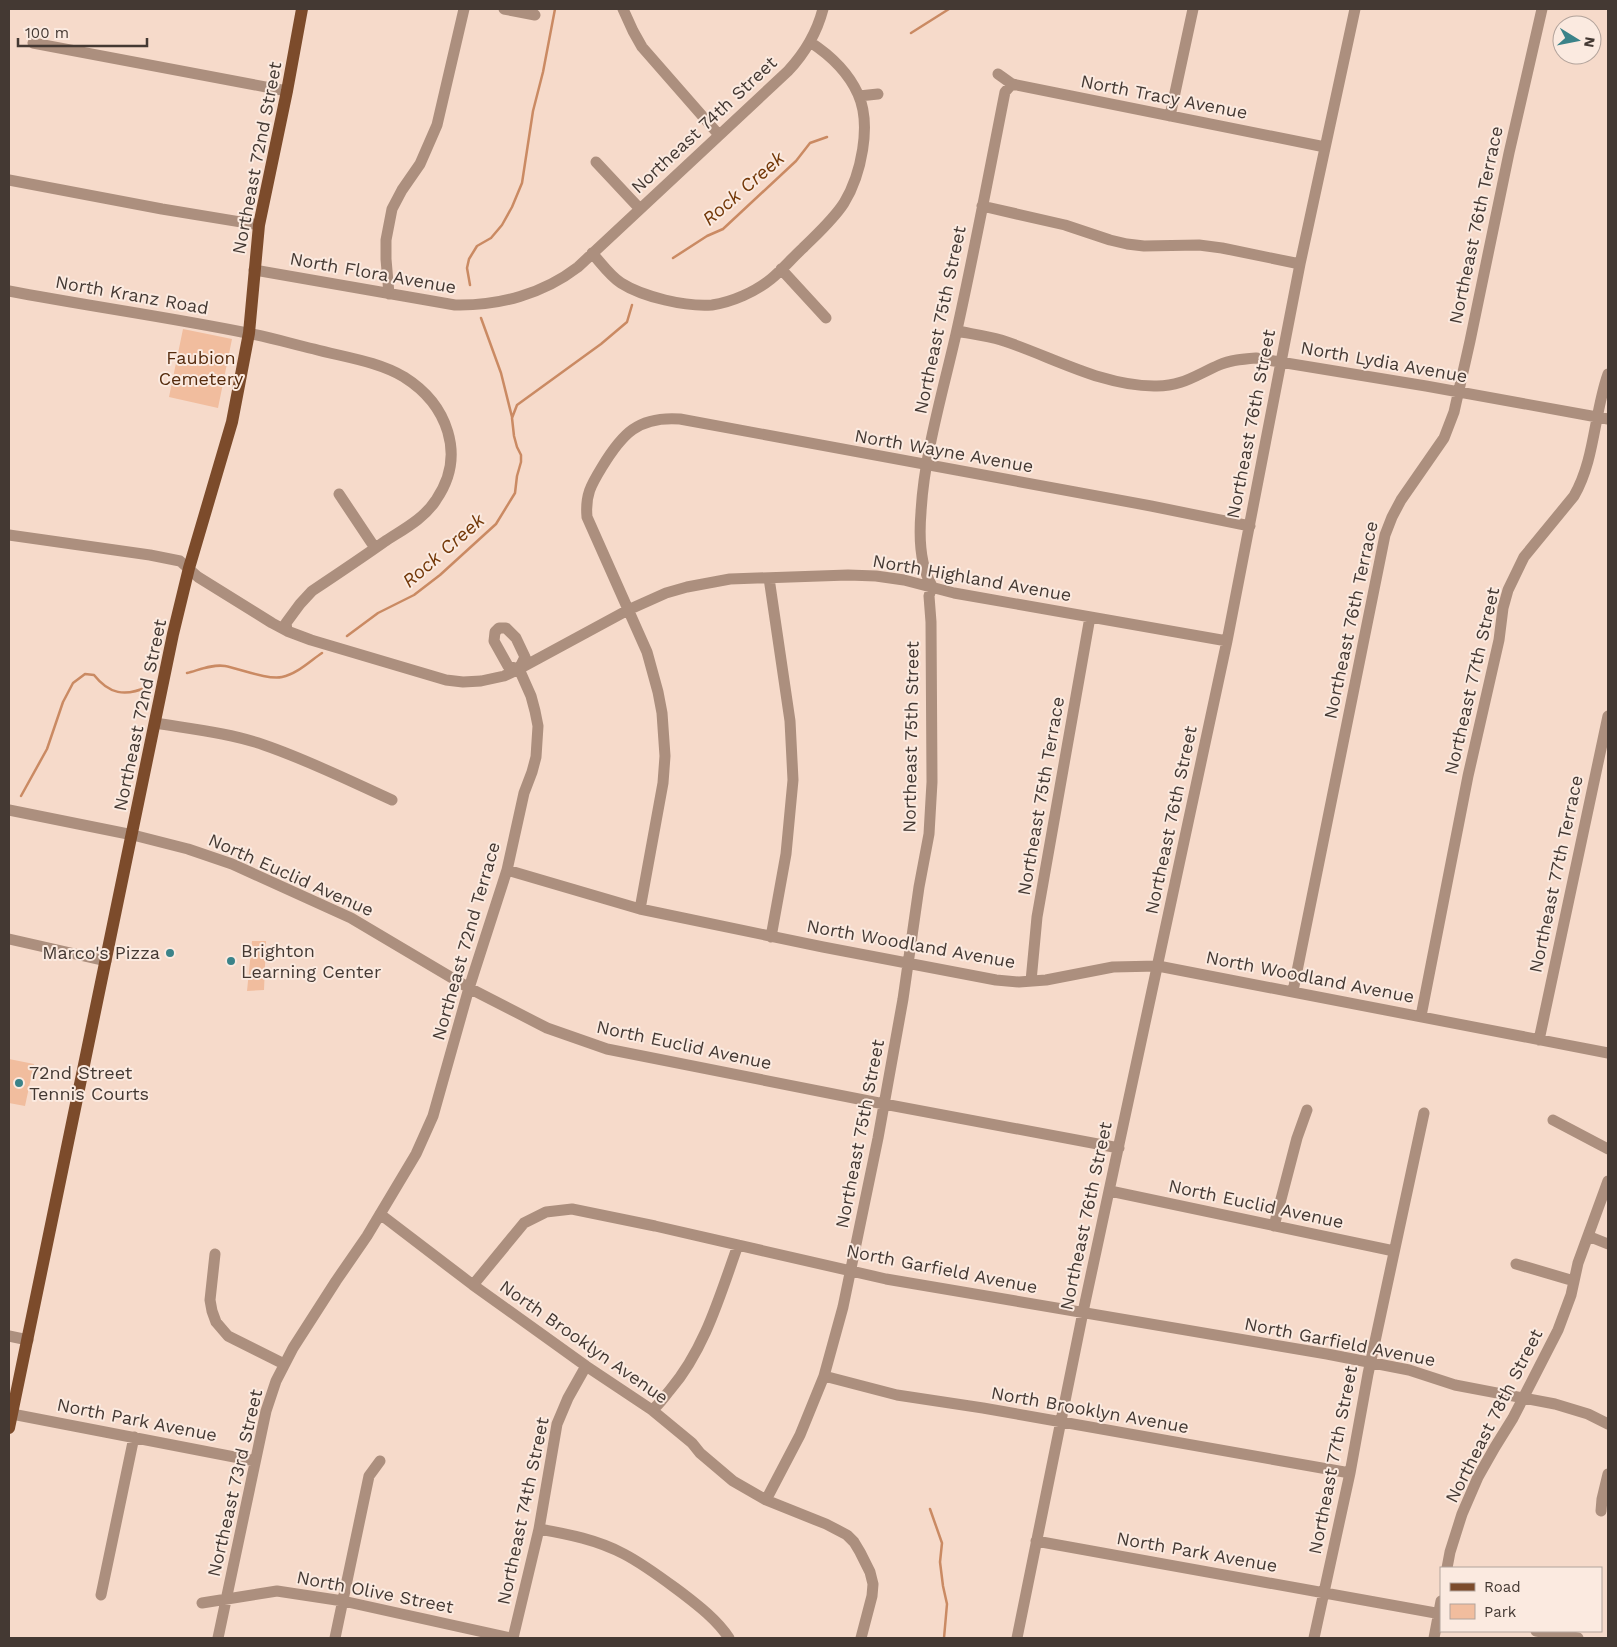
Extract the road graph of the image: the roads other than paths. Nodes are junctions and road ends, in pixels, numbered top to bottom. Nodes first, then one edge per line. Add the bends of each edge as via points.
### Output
1 (302, 9) edge
2 (464, 9) edge
3 (504, 9) edge
4 (623, 9) edge
5 (823, 9) edge
6 (1193, 9) edge
7 (1355, 9) edge
8 (1542, 9) edge
9 (535, 15) dead end
10 (810, 42) junction
11 (33, 43) dead end
12 (998, 74) dead end
13 (1012, 84) junction
14 (287, 91) junction
15 (878, 94) dead end
16 (859, 96) junction
17 (1170, 116) junction
18 (719, 135) junction
19 (1325, 147) junction
20 (596, 162) dead end
21 (9, 180) edge
22 (982, 206) junction
23 (640, 209) junction
24 (259, 225) junction
25 (592, 253) junction
26 (1300, 264) junction
27 (781, 269) junction
28 (254, 270) junction
29 (9, 291) edge
30 (389, 294) junction
31 (826, 318) dead end
32 (957, 331) junction
33 (249, 333) junction
34 (1281, 362) junction
35 (1608, 374) edge
36 (1458, 392) junction
37 (1602, 418) edge
38 (927, 466) junction
39 (340, 494) dead end
40 (1250, 526) junction
41 (9, 535) edge
42 (375, 548) junction
43 (189, 568) junction
44 (769, 578) junction
45 (932, 586) junction
46 (628, 610) junction
47 (1090, 617) junction
48 (288, 631) junction
49 (1227, 641) junction
50 (519, 669) junction
51 (1608, 716) edge
52 (155, 723) junction
53 (392, 800) dead end
54 (9, 810) edge
55 (133, 835) junction
56 (507, 870) junction
57 (640, 909) junction
58 (771, 937) junction
59 (9, 939) edge
60 (106, 961) junction
61 (908, 964) junction
62 (1158, 966) junction
63 (1031, 981) junction
64 (469, 988) junction
65 (1293, 991) junction
66 (1421, 1016) junction
67 (1539, 1040) junction
68 (1608, 1053) edge
69 (884, 1104) junction
70 (1307, 1110) dead end
71 (1424, 1113) dead end
72 (1553, 1120) dead end
73 (1119, 1148) junction
74 (1608, 1149) edge
75 (1608, 1181) edge
76 (1110, 1191) junction
77 (380, 1214) junction
78 (1274, 1226) junction
79 (1588, 1236) junction
80 (1608, 1244) edge
81 (738, 1245) junction
82 (1394, 1251) junction
83 (215, 1254) dead end
84 (1516, 1264) dead end
85 (851, 1271) junction
86 (1574, 1281) junction
87 (473, 1285) junction
88 (1083, 1312) junction
89 (9, 1336) edge
90 (28, 1340) junction
91 (1371, 1362) junction
92 (284, 1364) junction
93 (586, 1366) junction
94 (824, 1376) junction
95 (1524, 1398) junction
96 (652, 1410) junction
97 (12, 1414) junction
98 (1061, 1422) junction
99 (1608, 1424) edge
100 (9, 1428) edge
101 (134, 1437) junction
102 (255, 1461) junction
103 (380, 1461) dead end
104 (1350, 1473) junction
105 (1608, 1474) edge
106 (766, 1500) junction
107 (1601, 1511) dead end
108 (539, 1528) junction
109 (1036, 1541) junction
110 (1447, 1567) edge
111 (1324, 1592) junction
112 (101, 1595) dead end
113 (226, 1599) junction
114 (343, 1601) junction
115 (202, 1603) dead end
116 (1440, 1614) edge
117 (1542, 1632) edge
118 (218, 1638) edge
119 (335, 1638) edge
120 (511, 1638) edge
121 (729, 1638) edge
122 (861, 1638) edge
123 (1017, 1638) edge
124 (1314, 1638) edge
125 (1434, 1638) edge
126 (1578, 1638) edge

1 - 14 main road, Northeast 72nd Street
2 - 30 street via 437,125 420,164 392,209 386,240
3 - 9 street
4 - 18 street via 642,47
5 - 10 street, Northeast 74th Street
6 - 17 street
7 - 19 street, Northeast 76th Street
8 - 36 street, Northeast 76th Terrace
10 - 16 street via 842,70
10 - 18 street, Northeast 74th Street via 788,71
11 - 14 street
12 - 13 street, North Tracy Avenue
13 - 17 street, North Tracy Avenue
13 - 22 street, Northeast 75th Street via 1005,92
14 - 24 main road, Northeast 72nd Street
15 - 16 street
16 - 27 street via 864,139 855,181 835,215
17 - 19 street, North Tracy Avenue
18 - 23 street, Northeast 74th Street
19 - 26 street, Northeast 76th Street
20 - 23 street
21 - 24 street
22 - 26 street via 1065,225 1127,244 1199,245
22 - 32 street, Northeast 75th Street
23 - 25 street, Northeast 74th Street
24 - 28 main road, Northeast 72nd Street
25 - 27 street via 616,279 630,288 645,295 701,305 746,294
25 - 30 street, North Flora Avenue via 556,283 499,302 455,306
26 - 34 street, Northeast 76th Street
27 - 31 street
28 - 30 street, North Flora Avenue
28 - 33 main road, Northeast 72nd Street
29 - 33 street, North Kranz Road
32 - 34 street, North Lydia Avenue via 989,336 1084,372 1154,386 1184,382 1237,360 1256,358
32 - 38 street, Northeast 75th Street
33 - 42 street, North Kranz Road via 385,368 412,383 438,409 449,433 451,447 450,468 442,492 428,511
33 - 43 main road, Northeast 72nd Street via 232,422
34 - 36 street, North Lydia Avenue
34 - 40 street, Northeast 76th Street
35 - 37 street, Northeast 77th Street
36 - 37 street, North Lydia Avenue
36 - 65 street, Northeast 76th Terrace via 1444,438 1401,500 1385,535
37 - 66 street, Northeast 77th Street via 1581,485 1524,557 1508,590
38 - 40 street, North Wayne Avenue
38 - 45 street, Northeast 75th Street via 920,514 926,577
38 - 46 street, North Wayne Avenue via 680,419 655,420 634,430 611,452 589,489 586,506 587,517
39 - 42 street
40 - 49 street, Northeast 76th Street
41 - 43 street, North Highland Avenue via 150,555 180,561
42 - 48 street, North Kranz Road via 312,592 286,623
43 - 48 street, North Highland Avenue via 198,577
43 - 52 main road, Northeast 72nd Street
44 - 45 street, North Highland Avenue via 876,576
44 - 46 street, North Highland Avenue via 702,584
44 - 58 street via 790,721 793,770 786,854
45 - 47 street, North Highland Avenue via 954,593
45 - 61 street, Northeast 75th Street via 929,596 932,782 929,834
46 - 50 street, North Highland Avenue
46 - 57 street, North Wayne Avenue via 653,671 660,699 665,756 662,792
47 - 49 street, North Highland Avenue
47 - 63 street, Northeast 75th Terrace via 1037,916
48 - 50 street, North Highland Avenue via 446,680 481,682
49 - 62 street, Northeast 76th Street
50 - 56 street, Northeast 72nd Terrace via 535,711 538,742
51 - 67 street, Northeast 77th Terrace
52 - 53 street via 262,744
52 - 55 main road, Northeast 72nd Street
54 - 55 street
55 - 60 main road, Northeast 72nd Street
55 - 64 street, North Euclid Avenue via 232,864 293,891 351,918
56 - 57 street, North Woodland Avenue
56 - 64 street, Northeast 72nd Terrace
57 - 58 street, North Woodland Avenue
58 - 61 street, North Woodland Avenue
59 - 60 street
60 - 90 main road, Northeast 72nd Street
61 - 63 street, North Woodland Avenue via 996,980
61 - 69 street, Northeast 75th Street
62 - 63 street, North Woodland Avenue via 1113,967
62 - 65 street, North Woodland Avenue
62 - 73 street, Northeast 76th Street
64 - 69 street, North Euclid Avenue via 547,1028 608,1049
64 - 77 street, Northeast 72nd Terrace via 433,1116 416,1154
65 - 66 street, North Woodland Avenue
66 - 67 street, North Woodland Avenue
67 - 68 street, North Woodland Avenue
69 - 73 street, North Euclid Avenue
69 - 85 street, Northeast 75th Street
70 - 78 street
71 - 82 street, Northeast 77th Street
72 - 74 street
73 - 76 street, Northeast 76th Street
75 - 79 street, Northeast 78th Street
76 - 78 street, North Euclid Avenue
76 - 88 street, Northeast 76th Street
77 - 87 street, North Brooklyn Avenue
77 - 92 street, Northeast 73rd Street
78 - 82 street, North Euclid Avenue
79 - 80 street
79 - 86 street, Northeast 78th Street
81 - 85 street, North Garfield Avenue
81 - 87 street, North Garfield Avenue via 572,1209 559,1209 524,1223
81 - 96 street via 696,1352 675,1384
82 - 91 street, Northeast 77th Street
83 - 92 street via 210,1300 216,1322 228,1336
84 - 86 street
85 - 88 street, North Garfield Avenue via 886,1280
85 - 94 street, Northeast 75th Street
86 - 95 street, Northeast 78th Street via 1558,1330
87 - 93 street, North Brooklyn Avenue
88 - 91 street, North Garfield Avenue
88 - 98 street, Northeast 76th Street
89 - 90 street
90 - 97 main road, Northeast 72nd Street
91 - 95 street, North Garfield Avenue via 1462,1386
91 - 104 street, Northeast 77th Street
92 - 102 street, Northeast 73rd Street via 266,1411
93 - 96 street, North Brooklyn Avenue
93 - 108 street, Northeast 74th Street via 557,1424
94 - 98 street, North Brooklyn Avenue via 897,1396
94 - 106 street, Northeast 75th Street via 800,1435
95 - 99 street, North Garfield Avenue via 1572,1408
95 - 110 street, Northeast 78th Street via 1475,1484 1462,1514
96 - 106 street, North Brooklyn Avenue via 733,1481
97 - 100 main road, Northeast 72nd Street
97 - 101 street, North Park Avenue
98 - 104 street, North Brooklyn Avenue
98 - 109 street, Northeast 76th Street
101 - 102 street, North Park Avenue
101 - 112 street
102 - 113 street, Northeast 73rd Street
103 - 114 street via 369,1476
104 - 111 street, Northeast 77th Street
105 - 107 street
106 - 122 street, North Brooklyn Avenue via 837,1529 854,1542 867,1564 873,1584
108 - 120 street, Northeast 74th Street
108 - 121 street via 590,1541 623,1554 696,1603
109 - 111 street, North Park Avenue
109 - 123 street, Northeast 76th Street
111 - 116 street, North Park Avenue
111 - 124 street, Northeast 77th Street
113 - 114 street, North Olive Street via 277,1591
113 - 115 street, North Olive Street
113 - 118 street, Northeast 73rd Street
114 - 119 street
114 - 120 street, North Olive Street
116 - 125 street
117 - 126 street

